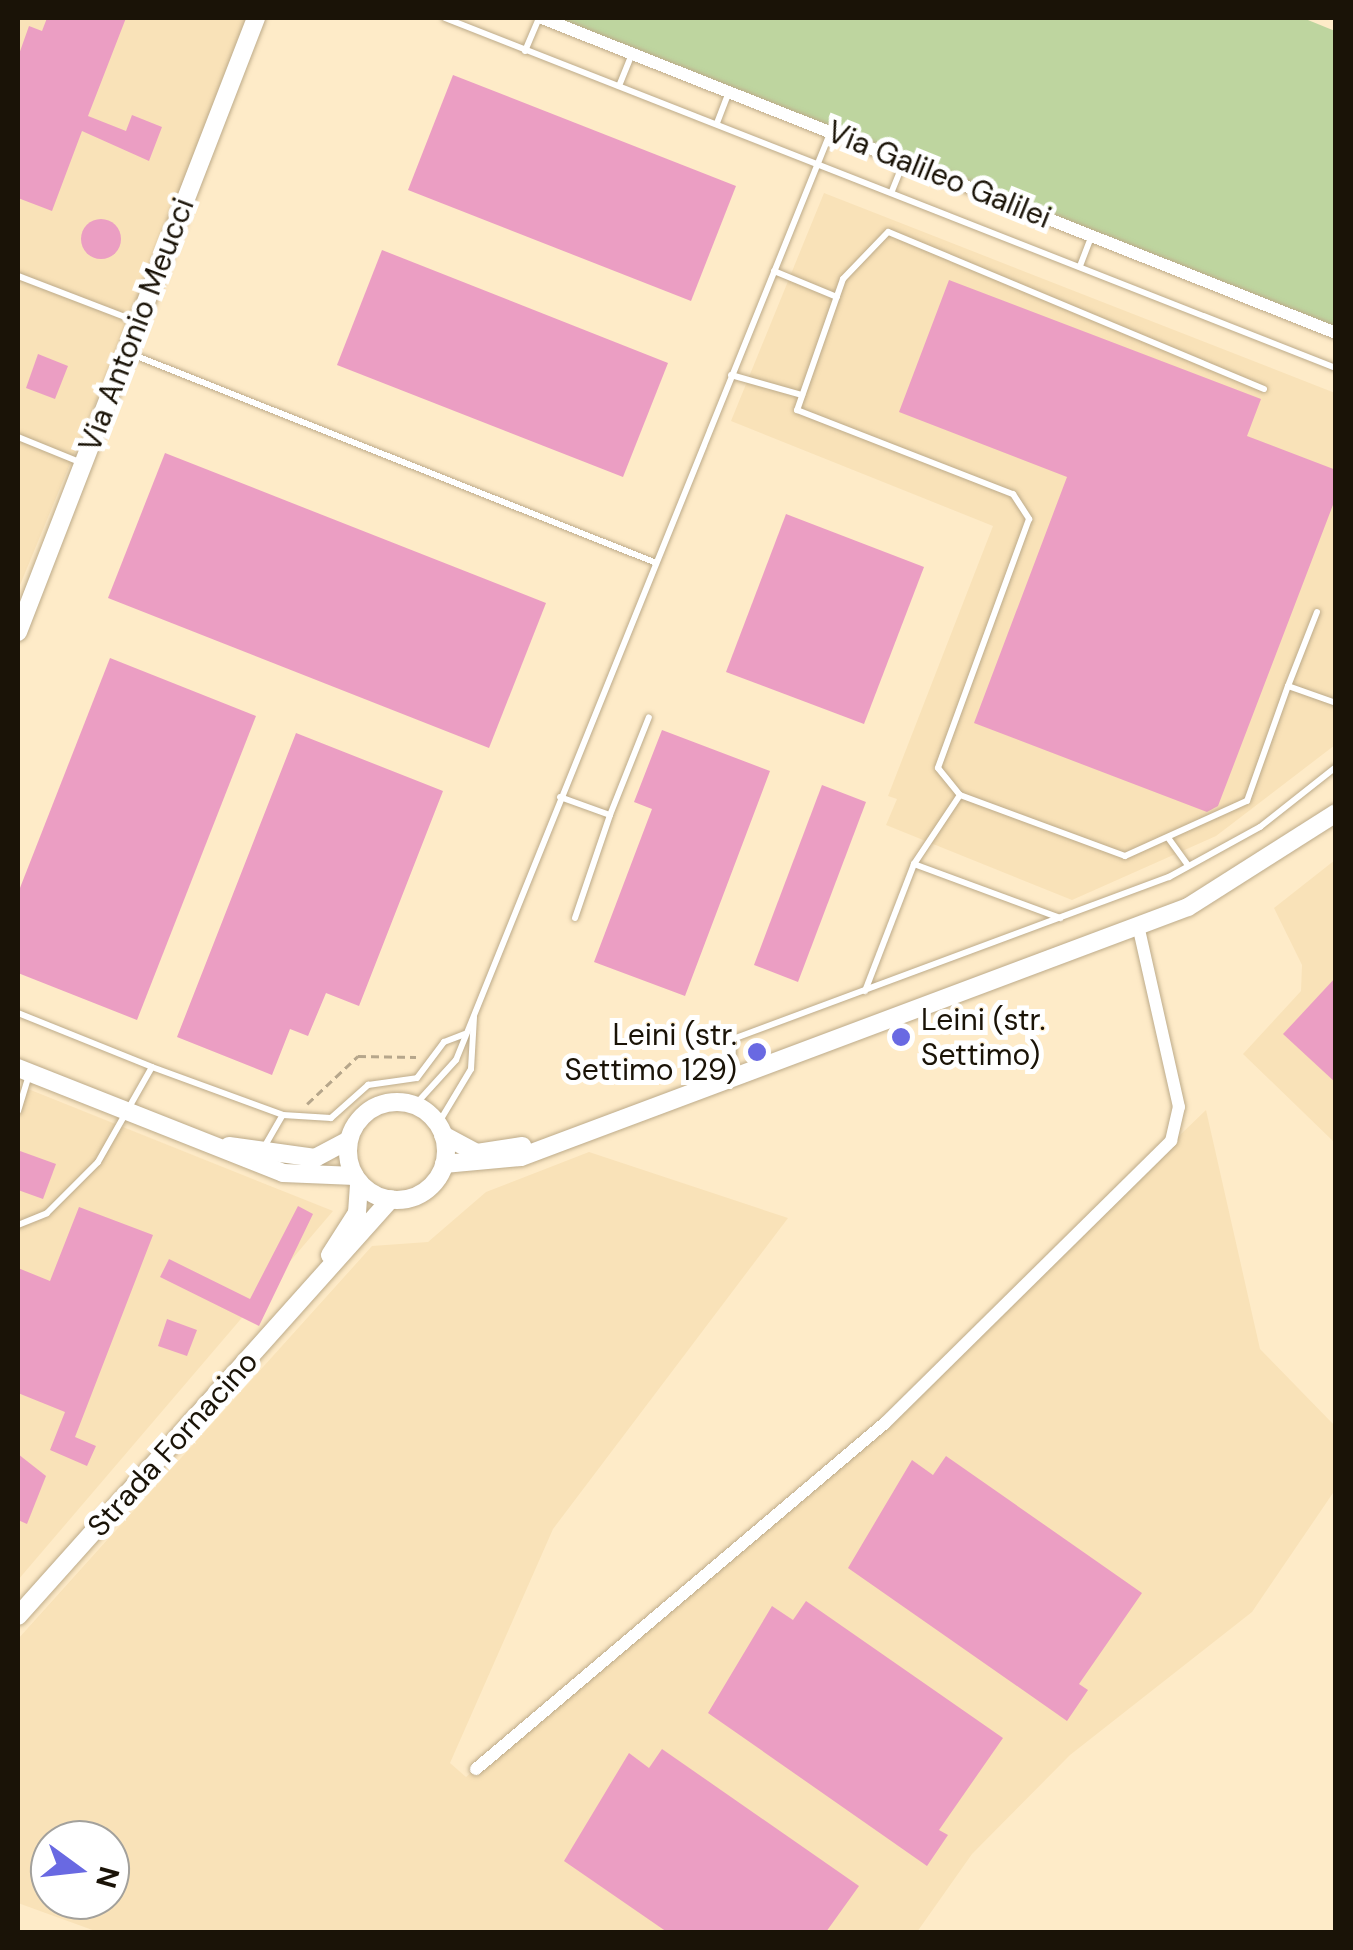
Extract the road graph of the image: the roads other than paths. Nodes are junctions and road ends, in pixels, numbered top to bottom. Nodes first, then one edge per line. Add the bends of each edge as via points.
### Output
1 (256, 18) edge
2 (446, 18) edge
3 (540, 18) edge
4 (525, 51) junction
5 (633, 53) junction
6 (620, 86) junction
7 (730, 90) junction
8 (717, 123) junction
9 (832, 130) junction
10 (905, 160) junction
11 (818, 162) junction
12 (892, 192) junction
13 (1092, 237) junction
14 (1080, 266) junction
15 (774, 271) junction
16 (18, 276) edge
17 (836, 297) junction
18 (139, 322) junction
19 (1336, 332) edge
20 (128, 352) junction
21 (1335, 366) edge
22 (731, 374) junction
23 (1264, 389) dead end
24 (802, 396) junction
25 (18, 436) edge
26 (83, 464) junction
27 (654, 562) junction
28 (1317, 612) dead end
29 (18, 632) edge
30 (1288, 686) junction
31 (1336, 703) edge
32 (649, 717) dead end
33 (1336, 767) edge
34 (960, 795) junction
35 (560, 797) junction
36 (1336, 812) edge
37 (610, 815) junction
38 (1168, 839) junction
39 (914, 864) junction
40 (1188, 866) junction
41 (575, 918) dead end
42 (1062, 918) junction
43 (1138, 925) junction
44 (864, 992) junction
45 (475, 1011) junction
46 (18, 1014) edge
47 (466, 1034) junction
48 (152, 1067) junction
49 (24, 1070) edge
50 (732, 1074) junction
51 (415, 1105) junction
52 (18, 1111) edge
53 (134, 1111) junction
54 (283, 1115) junction
55 (441, 1130) junction
56 (350, 1140) junction
57 (547, 1142) junction
58 (261, 1155) junction
59 (444, 1164) junction
60 (357, 1179) junction
61 (391, 1199) junction
62 (18, 1225) edge
63 (324, 1269) junction
64 (18, 1616) edge
65 (476, 1769) dead end

1 - 18 street, Via Antonio Meucci
2 - 4 lane
3 - 4 lane
3 - 5 street, Via Galileo Galilei
4 - 6 lane
5 - 6 lane
5 - 7 street, Via Galileo Galilei
6 - 8 lane
7 - 8 lane
7 - 9 street, Via Galileo Galilei
8 - 11 lane
9 - 10 street, Via Galileo Galilei
9 - 11 lane
10 - 12 lane
10 - 13 street, Via Galileo Galilei
11 - 12 lane
11 - 15 lane
12 - 14 lane
13 - 14 lane
13 - 19 street, Via Galileo Galilei
14 - 21 lane
15 - 17 lane
15 - 22 lane
16 - 18 lane
17 - 23 lane via 888,232
17 - 24 lane
18 - 20 street, Via Antonio Meucci
20 - 26 street, Via Antonio Meucci
20 - 27 lane
22 - 24 lane
22 - 27 lane
24 - 34 lane via 797,410 1014,494 1029,519 938,768
25 - 26 lane
26 - 29 street, Via Antonio Meucci
27 - 35 lane
28 - 30 lane
30 - 31 lane
30 - 38 lane via 1247,802
32 - 37 lane
33 - 40 lane via 1260,827
34 - 38 lane via 1125,856
34 - 39 lane
35 - 37 lane
35 - 45 lane
36 - 43 street via 1231,884
37 - 41 lane
38 - 40 lane
39 - 42 lane
39 - 44 lane
40 - 42 lane
42 - 44 lane
43 - 50 street
43 - 65 street via 1178,1107 1171,1141 885,1423
44 - 50 lane via 733,1040
45 - 47 lane
45 - 55 lane via 471,1069
46 - 48 lane
47 - 51 lane via 445,1082
47 - 54 lane via 444,1042 417,1078 368,1085 331,1118
48 - 53 lane
48 - 54 lane
49 - 52 lane
49 - 53 street
50 - 57 street
51 - 55 street
51 - 56 street via 367,1112
53 - 58 street
53 - 62 lane via 47,1213
54 - 58 lane
55 - 57 street via 477,1153
55 - 59 street
56 - 58 street via 314,1158
56 - 60 street
57 - 59 street via 502,1162
58 - 60 street via 306,1177
59 - 61 street via 418,1195
60 - 61 street
60 - 63 street, Strada Fornacino via 357,1212
61 - 63 street, Strada Fornacino
63 - 64 street, Strada Fornacino

